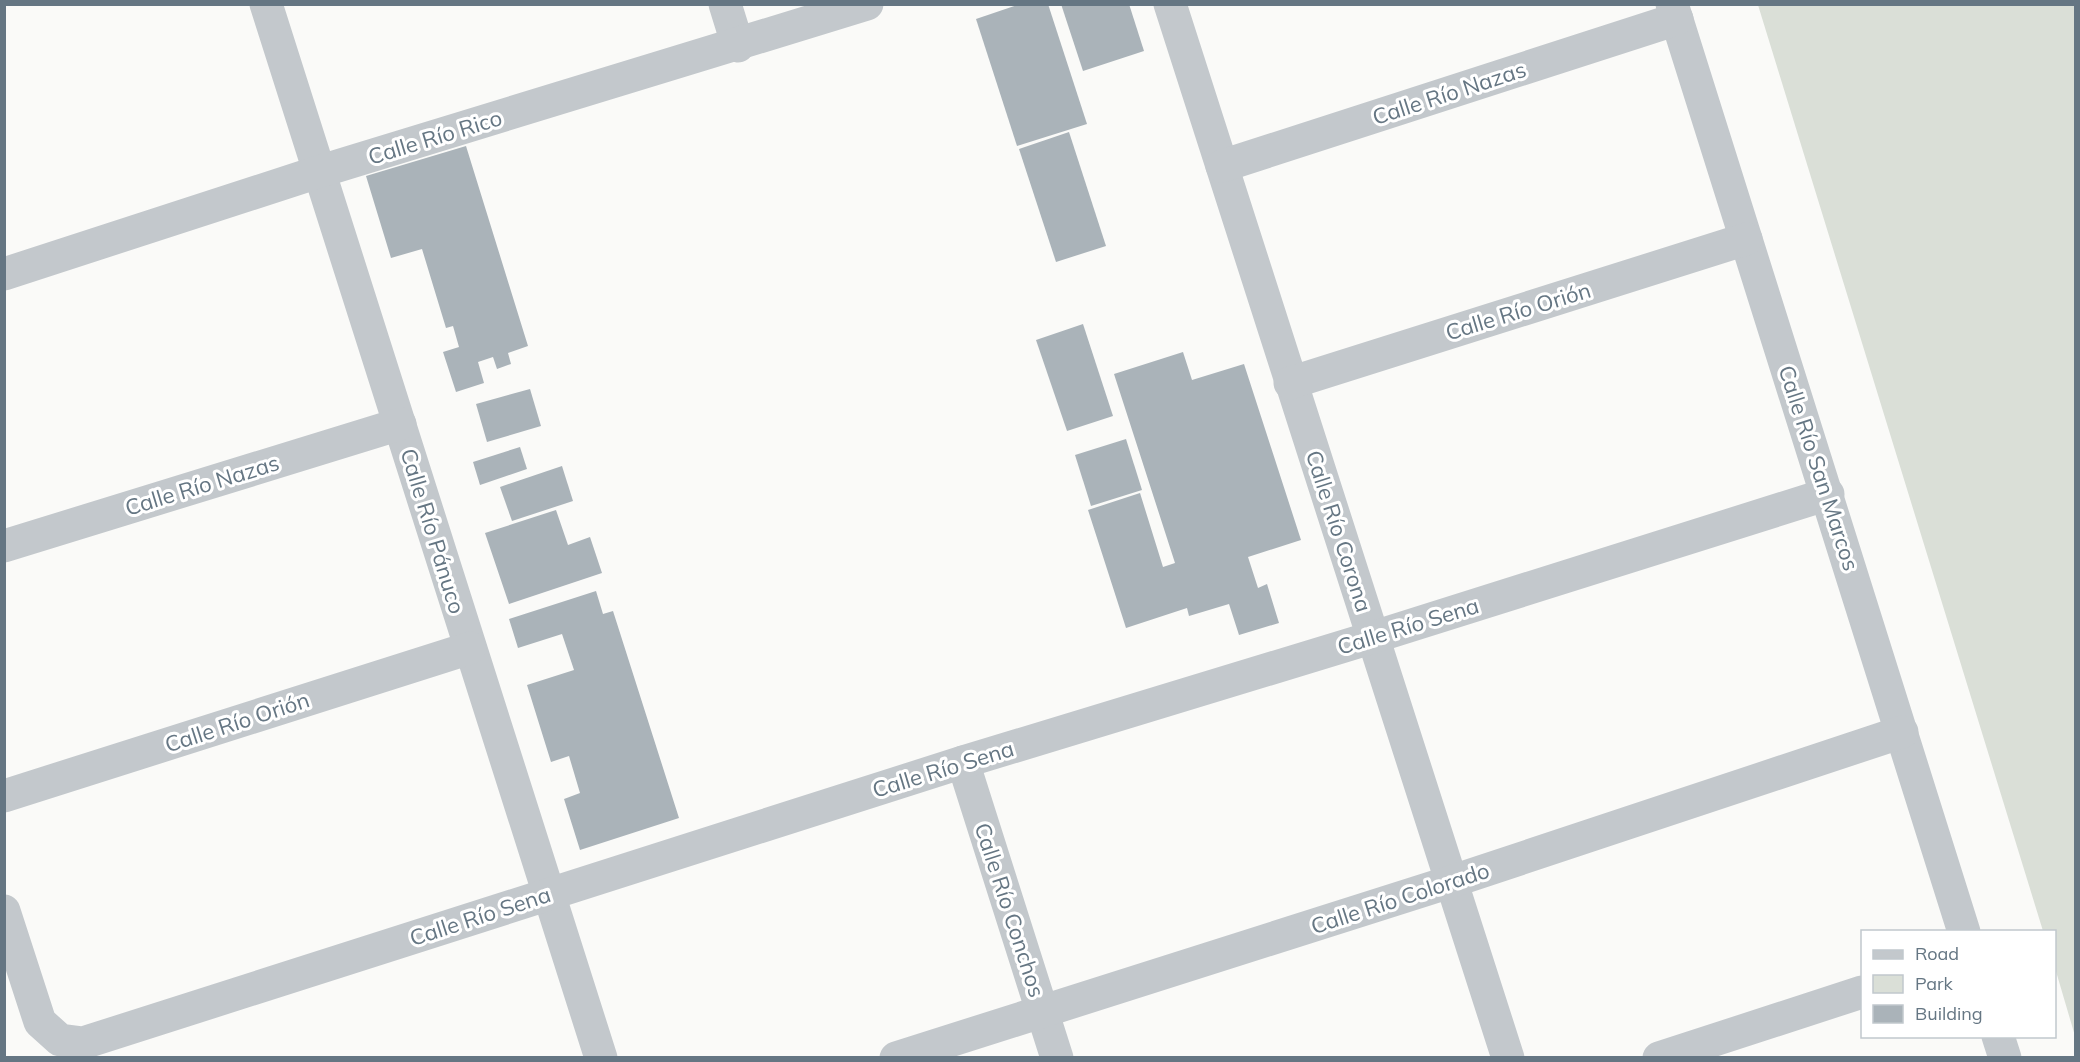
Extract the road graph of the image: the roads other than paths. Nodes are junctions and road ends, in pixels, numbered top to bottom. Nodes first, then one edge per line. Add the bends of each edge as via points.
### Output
1 (266, 4) edge
2 (724, 4) edge
3 (867, 4) edge
4 (1170, 4) edge
5 (1674, 12) edge
6 (738, 46) junction
7 (1222, 166) junction
8 (318, 172) junction
9 (1746, 239) junction
10 (4, 274) edge
11 (1290, 382) junction
12 (400, 424) junction
13 (1828, 494) junction
14 (4, 546) edge
15 (1374, 637) junction
16 (470, 648) junction
17 (1902, 732) junction
18 (963, 762) junction
19 (4, 796) edge
20 (1453, 881) junction
21 (550, 894) junction
22 (4, 911) edge
23 (1963, 930) edge
24 (1861, 993) edge
25 (1042, 1010) junction
26 (1999, 1038) edge
27 (601, 1058) edge
28 (896, 1058) edge
29 (1057, 1058) edge
30 (1508, 1058) edge
31 (1659, 1058) edge
32 (2005, 1058) edge

1 - 8 street, Calle Río Pánuco
2 - 6 street
3 - 6 street, Calle Río Rico
4 - 7 street, Calle Río Corona
5 - 7 street, Calle Río Nazas
5 - 9 street, Calle Río San Marcos
6 - 8 street, Calle Río Rico
7 - 11 street, Calle Río Corona
8 - 10 street, Calle Río Rico
8 - 12 street, Calle Río Pánuco
9 - 11 street, Calle Río Orión
9 - 13 street, Calle Río San Marcos
11 - 15 street, Calle Río Corona
12 - 14 street, Calle Río Nazas
12 - 16 street, Calle Río Pánuco
13 - 15 street, Calle Río Sena
13 - 17 street, Calle Río San Marcos
15 - 18 street, Calle Río Sena
15 - 20 street, Calle Río Corona
16 - 19 street, Calle Río Orión
16 - 21 street, Calle Río Pánuco
17 - 20 street, Calle Río Colorado
17 - 23 street, Calle Río San Marcos
18 - 21 street, Calle Río Sena
18 - 25 street, Calle Río Conchos
20 - 25 street, Calle Río Colorado
20 - 30 street, Calle Río Corona
21 - 22 street, Calle Río Sena via 83,1043 60,1040 40,1022
21 - 27 street, Calle Río Pánuco
24 - 31 street
25 - 28 street, Calle Río Colorado
25 - 29 street, Calle Río Conchos
26 - 32 street

